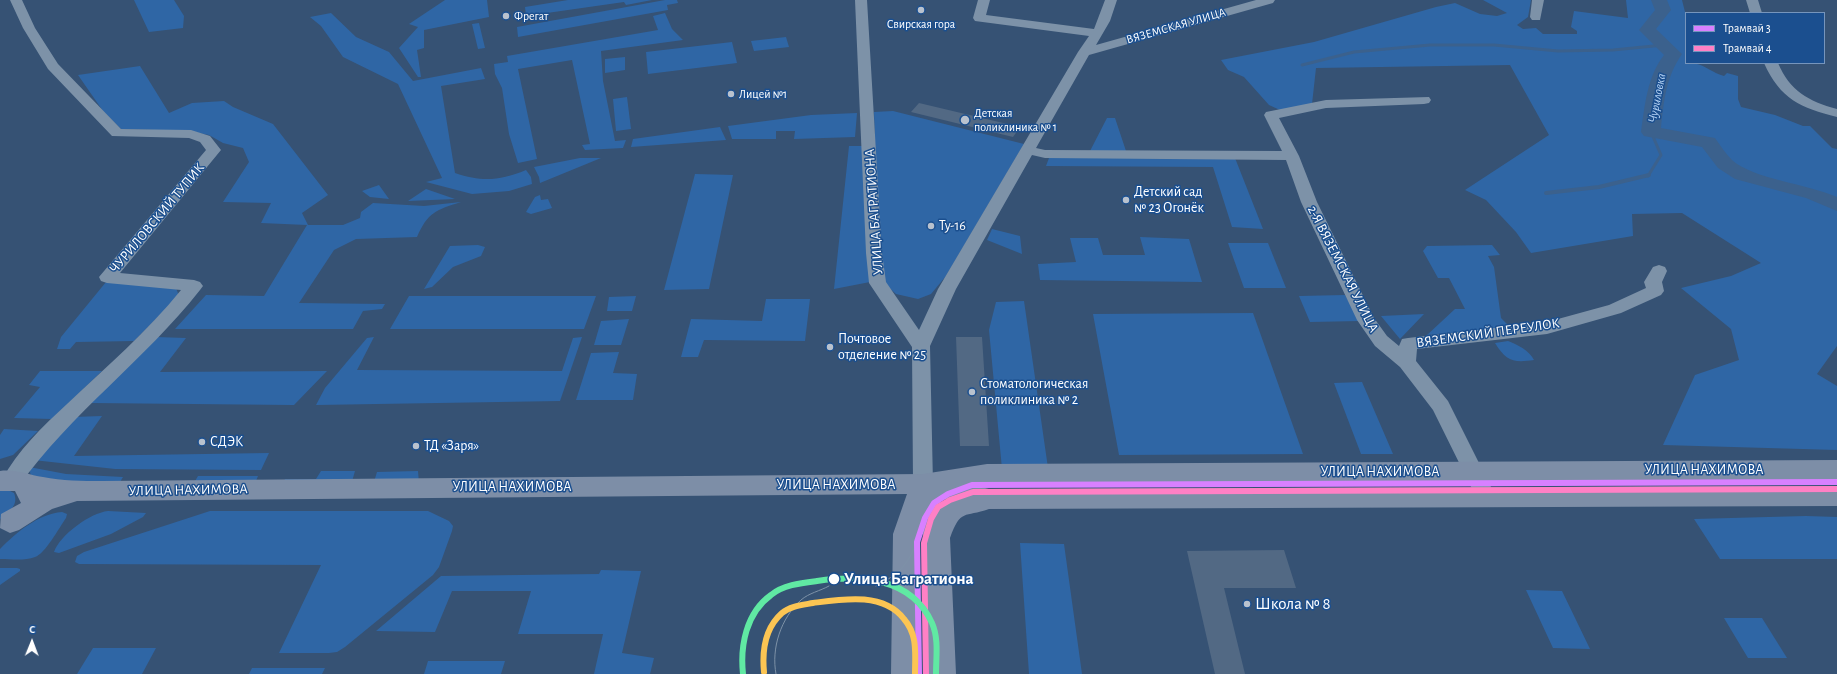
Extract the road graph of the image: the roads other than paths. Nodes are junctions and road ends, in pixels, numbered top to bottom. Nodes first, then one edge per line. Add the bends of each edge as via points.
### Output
1 (16, 0) edge
2 (861, 0) edge
3 (984, 0) edge
4 (1111, 0) edge
5 (1268, 0) edge
6 (1538, 0) edge
7 (1752, 0) edge
8 (1756, 12) edge
9 (1536, 17) dead end
10 (1098, 33) junction
11 (1084, 52) junction
12 (1771, 64) edge
13 (1424, 100) dead end
14 (1837, 113) edge
15 (1027, 150) junction
16 (1292, 156) junction
17 (1659, 271) dead end
18 (921, 346) junction
19 (1407, 362) junction
20 (1837, 470) edge
21 (1473, 471) junction
22 (12, 481) edge
23 (923, 484) junction
24 (102, 491) junction
25 (1837, 496) edge
26 (1486, 497) junction
27 (989, 499) junction
28 (5, 525) edge
29 (937, 538) junction
30 (906, 674) edge
31 (941, 674) edge

1 - 22 street, ЧУРИЛОВСКИЙ ТУПИК via 29,28 53,66 117,133 191,134 205,139 214,150 107,277 194,286 156,330 42,441
2 - 18 street, УЛИЦА БАГРАТИОНА via 874,253 878,283
3 - 10 street via 978,18
4 - 10 street via 1108,15
5 - 11 street, ВЯЗЕМСКАЯ УЛИЦА
6 - 9 street
7 - 8 street
10 - 11 street
11 - 15 street
12 - 14 street via 1776,77 1793,97
13 - 16 street, 2-Я ВЯЗЕМСКАЯ УЛИЦА via 1326,104 1271,115
15 - 16 street via 1045,154
15 - 18 street via 947,289
16 - 19 street, 2-Я ВЯЗЕМСКАЯ УЛИЦА via 1309,202 1366,320 1381,341
17 - 19 street, ВЯЗЕМСКИЙ ПЕРЕУЛОК via 1653,282 1655,291 1615,309 1547,328 1408,344
18 - 23 street
19 - 21 street, 2-Я ВЯЗЕМСКАЯ УЛИЦА via 1441,406
20 - 21 main road, УЛИЦА НАХИМОВА
21 - 23 main road, УЛИЦА НАХИМОВА via 987,474
21 - 26 street, 2-Я ВЯЗЕМСКАЯ УЛИЦА
22 - 24 main road via 53,490
22 - 28 main road via 28,487 30,493 26,504
23 - 24 main road, УЛИЦА НАХИМОВА
23 - 27 main road, УЛИЦА НАХИМОВА
23 - 29 main road
23 - 30 main road via 906,534
24 - 28 main road via 70,494 45,501
25 - 26 main road, УЛИЦА НАХИМОВА
26 - 27 main road, УЛИЦА НАХИМОВА
27 - 29 main road via 964,503 946,514
29 - 31 main road

